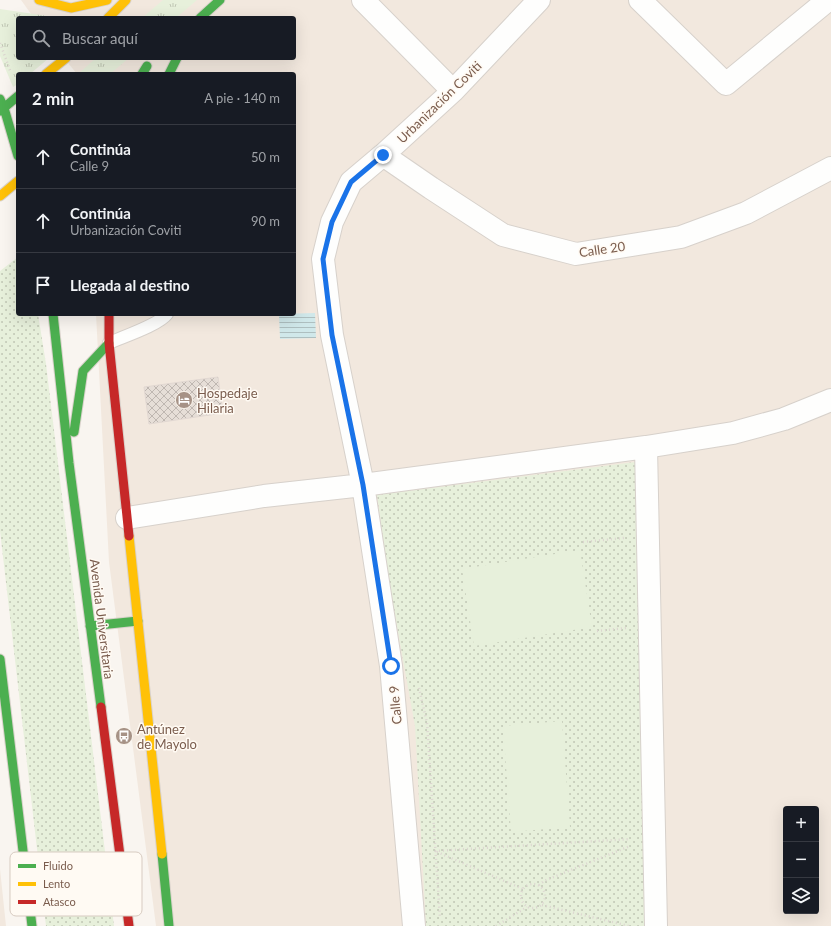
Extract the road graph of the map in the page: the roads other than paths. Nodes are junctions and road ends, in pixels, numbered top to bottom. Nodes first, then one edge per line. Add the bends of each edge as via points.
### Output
1 (39, 0) edge
2 (64, 0) edge
3 (107, 0) edge
4 (126, 0) edge
5 (220, 0) edge
6 (363, 0) edge
7 (539, 0) edge
8 (640, 0) edge
9 (828, 0) edge
10 (72, 8) junction
11 (110, 16) edge
12 (202, 16) edge
13 (64, 60) edge
14 (154, 60) edge
15 (176, 60) edge
16 (147, 66) junction
17 (48, 72) edge
18 (140, 72) edge
19 (143, 72) edge
20 (170, 72) edge
21 (453, 91) junction
22 (16, 98) edge
23 (0, 99) edge
24 (2, 109) edge
25 (16, 150) edge
26 (383, 155) junction
27 (831, 168) edge
28 (16, 183) edge
29 (0, 196) edge
30 (54, 316) edge
31 (109, 316) edge
32 (161, 316) edge
33 (108, 343) junction
34 (831, 400) edge
35 (646, 447) junction
36 (69, 463) junction
37 (363, 485) junction
38 (127, 518) junction
39 (138, 621) junction
40 (90, 626) junction
41 (0, 659) edge
42 (23, 852) edge
43 (119, 852) edge
44 (31, 916) edge
45 (128, 916) edge
46 (32, 926) edge
47 (129, 926) edge
48 (169, 926) edge
49 (414, 926) edge
50 (656, 926) edge

1 - 10 main road
2 - 10 main road
3 - 10 main road
4 - 11 main road
5 - 12 main road
6 - 21 street
7 - 21 street, Urbanización Coviti
8 - 9 street via 726,84
13 - 17 main road
14 - 16 main road
15 - 20 main road
16 - 18 main road
16 - 19 main road
21 - 26 street, Urbanización Coviti
22 - 24 main road
23 - 24 main road
24 - 25 main road
26 - 27 street, Calle 20 via 503,234 576,254 681,237 746,213
26 - 37 street, Urbanización Coviti via 351,182 332,222 323,259 332,335
28 - 29 main road
30 - 36 main road, Avenida Universitaria
31 - 33 main road
32 - 33 lane via 156,322
33 - 36 main road via 83,371
33 - 38 main road
34 - 35 street via 784,419 733,433
35 - 37 street
35 - 50 street
36 - 40 main road, Avenida Universitaria
37 - 38 street via 264,496
37 - 49 street, Calle 9 via 391,666
38 - 39 main road
39 - 40 main road
39 - 48 main road
40 - 43 main road, Avenida Universitaria
41 - 42 main road
44 - 46 main road
45 - 47 main road, Avenida Universitaria

